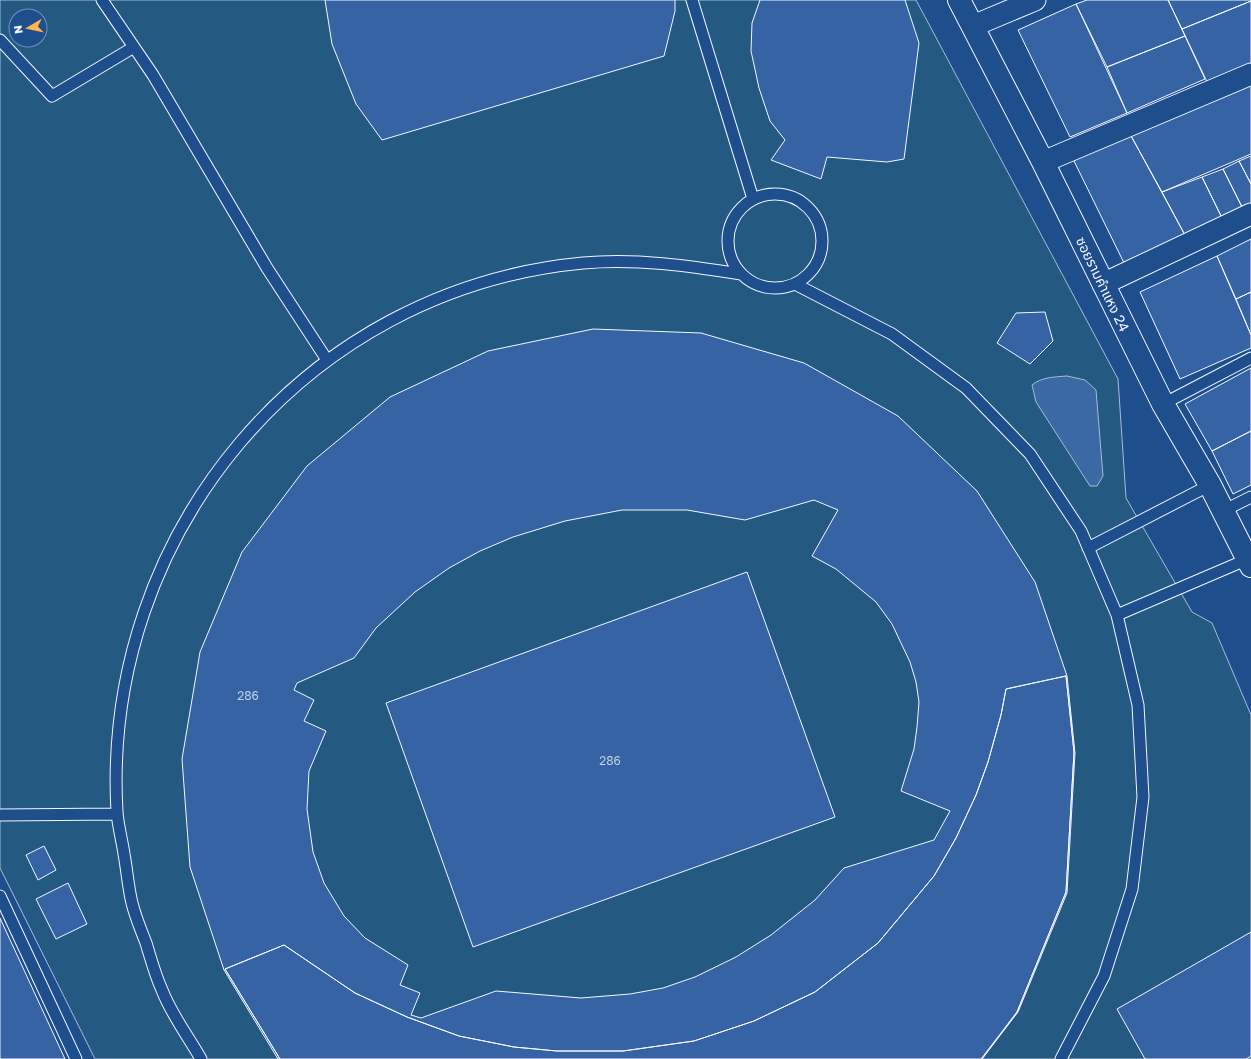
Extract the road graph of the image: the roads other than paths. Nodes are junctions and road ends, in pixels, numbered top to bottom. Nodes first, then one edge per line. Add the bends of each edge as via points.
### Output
1 (102, 0) edge
2 (692, 0) edge
3 (959, 0) edge
4 (1035, 0) edge
5 (973, 26) junction
6 (0, 40) edge
7 (134, 47) junction
8 (1251, 74) edge
9 (1043, 162) junction
10 (753, 200) junction
11 (1251, 214) edge
12 (741, 274) junction
13 (795, 284) junction
14 (1103, 284) junction
15 (1251, 358) edge
16 (327, 360) junction
17 (1163, 404) junction
18 (1210, 485) junction
19 (1251, 497) edge
20 (1223, 511) junction
21 (1088, 548) junction
22 (1249, 562) edge
23 (1117, 615) junction
24 (117, 814) junction
25 (0, 815) edge
26 (0, 896) edge
27 (76, 1059) edge
28 (201, 1059) edge
29 (1061, 1059) edge

1 - 7 lane
2 - 10 lane
3 - 5 main road, ซอยรามคำแหง 24
4 - 5 street
5 - 9 main road, ซอยรามคำแหง 24
6 - 7 lane via 52,96
7 - 16 lane via 267,268
8 - 9 street
9 - 14 main road, ซอยรามคำแหง 24
10 - 12 lane via 747,202 736,213 727,240 730,255
10 - 13 lane via 774,193 789,195 802,202 814,214 820,229 822,245 818,261 808,275
11 - 14 street
12 - 13 lane via 763,287 779,288
12 - 16 lane via 652,262 583,263 514,274 448,294 385,323
13 - 21 lane via 892,334 966,388 1030,454 1081,531
14 - 17 main road, ซอยรามคำแหง 24
15 - 17 lane
16 - 24 lane via 277,402 233,449 195,502 164,560 140,621 124,684 117,749
17 - 18 main road, ซอยรามคำแหง 24
18 - 20 main road, ซอยรามคำแหง 24
18 - 21 lane
19 - 20 lane
20 - 22 main road, ซอยรามคำแหง 24
21 - 23 lane
22 - 23 lane
23 - 29 lane via 1138,705 1143,797 1132,888 1104,976
24 - 25 lane
24 - 28 lane via 132,905 162,992
26 - 27 lane

